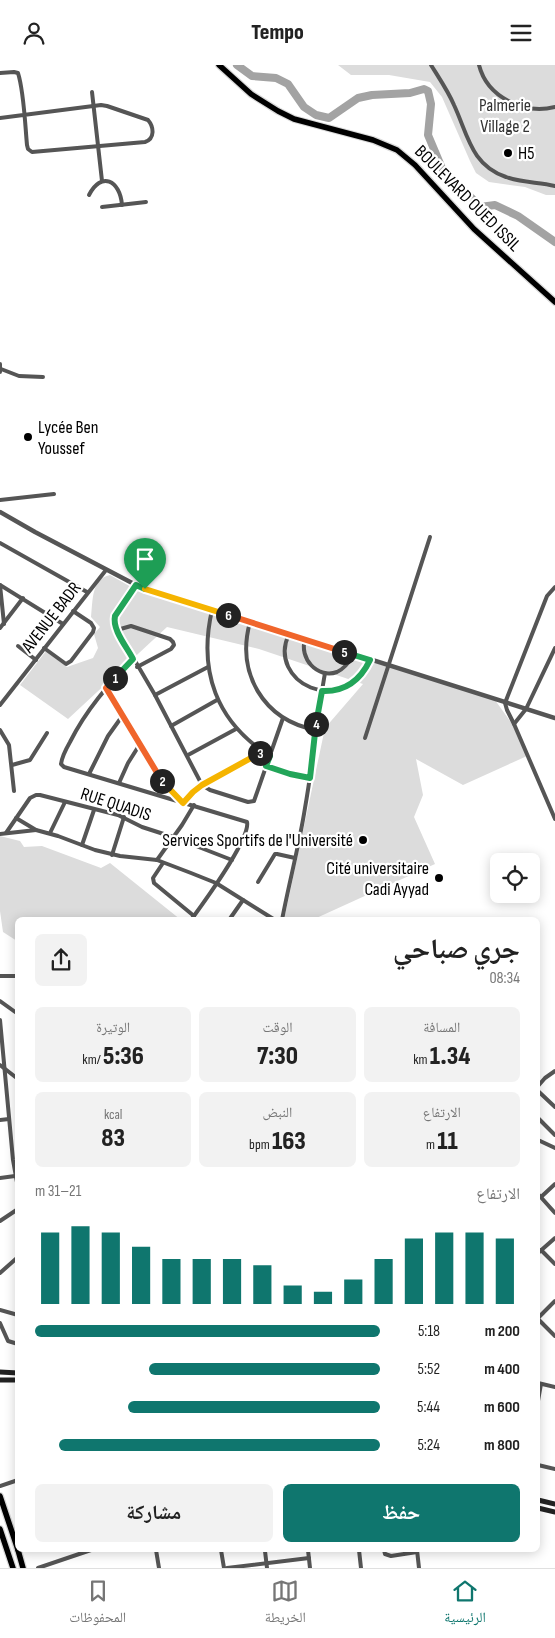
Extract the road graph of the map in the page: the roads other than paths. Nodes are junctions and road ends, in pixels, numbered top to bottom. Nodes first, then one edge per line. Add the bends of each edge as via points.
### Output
1 (219, 65) edge
2 (431, 65) edge
3 (479, 65) edge
4 (0, 73) edge
5 (92, 93) dead end
6 (93, 106) junction
7 (555, 107) edge
8 (24, 114) junction
9 (0, 118) edge
10 (98, 146) junction
11 (102, 181) junction
12 (555, 186) edge
13 (89, 195) dead end
14 (146, 202) dead end
15 (122, 205) junction
16 (102, 207) dead end
17 (555, 302) edge
18 (0, 364) edge
19 (1, 371) edge
20 (43, 377) dead end
21 (54, 494) dead end
22 (0, 500) edge
23 (0, 512) edge
24 (430, 537) dead end
25 (0, 543) edge
26 (106, 570) junction
27 (0, 585) edge
28 (136, 585) junction
29 (555, 587) edge
30 (87, 592) junction
31 (23, 598) junction
32 (1, 608) edge
33 (212, 610) junction
34 (73, 611) junction
35 (250, 622) junction
36 (4, 624) junction
37 (63, 624) junction
38 (0, 628) edge
39 (117, 630) junction
40 (289, 634) junction
41 (305, 639) junction
42 (18, 647) dead end
43 (44, 648) junction
44 (555, 648) edge
45 (354, 655) junction
46 (133, 659) junction
47 (36, 660) junction
48 (370, 660) junction
49 (388, 666) junction
50 (137, 667) junction
51 (208, 667) junction
52 (325, 673) junction
53 (106, 688) junction
54 (322, 691) junction
55 (155, 695) junction
56 (217, 699) junction
57 (506, 703) junction
58 (0, 705) edge
59 (526, 709) junction
60 (123, 715) junction
61 (283, 718) junction
62 (555, 718) edge
63 (514, 724) junction
64 (171, 726) junction
65 (236, 729) junction
66 (0, 730) edge
67 (316, 730) junction
68 (47, 733) dead end
69 (365, 738) dead end
70 (140, 744) junction
71 (263, 751) junction
72 (188, 755) junction
73 (270, 756) junction
74 (12, 765) junction
75 (266, 766) junction
76 (89, 775) junction
77 (310, 778) junction
78 (119, 783) junction
79 (202, 785) junction
80 (14, 791) dead end
81 (65, 802) junction
82 (183, 803) junction
83 (194, 805) junction
84 (94, 810) junction
85 (124, 817) junction
86 (16, 818) junction
87 (555, 819) edge
88 (36, 829) junction
89 (6, 833) junction
90 (50, 833) junction
91 (0, 834) edge
92 (173, 837) junction
93 (82, 845) junction
94 (112, 855) junction
95 (295, 858) junction
96 (157, 860) junction
97 (232, 860) junction
98 (163, 863) junction
99 (216, 883) junction
100 (258, 883) dead end
101 (243, 900) junction
102 (194, 916) joint
103 (231, 917) edge
104 (267, 917) edge
105 (283, 917) edge
106 (0, 976) edge
107 (15, 976) edge
108 (0, 1001) edge
109 (15, 1012) edge
110 (0, 1020) edge
111 (0, 1065) edge
112 (4, 1069) junction
113 (555, 1071) edge
114 (15, 1077) edge
115 (540, 1084) edge
116 (540, 1093) edge
117 (555, 1107) edge
118 (9, 1119) junction
119 (0, 1120) edge
120 (540, 1120) edge
121 (555, 1135) edge
122 (540, 1140) edge
123 (555, 1142) edge
124 (553, 1147) edge
125 (15, 1165) edge
126 (15, 1173) edge
127 (0, 1178) edge
128 (555, 1185) edge
129 (540, 1194) edge
130 (540, 1196) edge
131 (15, 1211) edge
132 (555, 1213) edge
133 (0, 1221) edge
134 (555, 1238) edge
135 (540, 1251) edge
136 (540, 1253) edge
137 (15, 1260) edge
138 (555, 1264) edge
139 (0, 1273) edge
140 (555, 1301) edge
141 (0, 1311) edge
142 (15, 1314) edge
143 (540, 1317) edge
144 (540, 1321) edge
145 (0, 1323) edge
146 (555, 1336) edge
147 (15, 1344) edge
148 (0, 1372) edge
149 (15, 1373) edge
150 (0, 1380) edge
151 (15, 1381) edge
152 (540, 1383) edge
153 (555, 1387) edge
154 (540, 1465) edge
155 (555, 1469) edge
156 (15, 1481) edge
157 (0, 1486) edge
158 (0, 1496) edge
159 (540, 1500) edge
160 (555, 1504) edge
161 (540, 1508) edge
162 (555, 1512) edge
163 (0, 1529) edge
164 (15, 1541) edge
165 (19, 1552) edge
166 (85, 1552) edge
167 (156, 1552) edge
168 (222, 1552) edge
169 (265, 1552) edge
170 (308, 1552) edge
171 (358, 1552) edge
172 (384, 1552) edge
173 (410, 1552) edge
174 (417, 1552) edge
175 (308, 1558) junction
176 (267, 1565) edge
177 (13, 1568) edge
178 (24, 1568) edge
179 (38, 1568) edge
180 (159, 1568) edge
181 (226, 1568) edge
182 (310, 1568) edge
183 (361, 1568) edge
184 (419, 1568) edge

1 - 17 main road, BOULEVARD OUED ISSIL via 251,94 294,119 373,140 397,150 416,165 474,229
2 - 12 street via 454,104 472,149 487,168 515,180
3 - 7 street via 488,84 509,102 531,108
4 - 8 street via 18,73
5 - 6 street
6 - 8 street
6 - 10 street
6 - 10 street via 107,106 145,118 150,121 152,129 152,137 148,141
8 - 9 street
8 - 10 street via 27,145 32,151
10 - 11 street
11 - 13 street via 93,187
11 - 15 street via 118,188
14 - 15 street
15 - 16 street
18 - 19 street
19 - 20 street
21 - 22 street
23 - 26 street
24 - 49 street
25 - 30 street
26 - 28 street
26 - 30 street, AVENUE BADR
27 - 31 street
27 - 32 street
28 - 33 street
28 - 39 street via 115,614
29 - 57 street via 547,596
30 - 34 street, AVENUE BADR
31 - 36 street
31 - 37 street
32 - 36 street
33 - 35 street
33 - 51 street via 207,635
34 - 37 street, AVENUE BADR
34 - 43 street via 93,625 94,630 71,661 66,664
35 - 40 street
35 - 61 street via 246,654 251,677 265,702
36 - 38 street
37 - 43 street, AVENUE BADR
39 - 46 street
39 - 50 street via 131,626 173,642 172,649
40 - 41 street
40 - 54 street via 284,653 290,670 304,684
41 - 45 street
41 - 52 street via 306,659 315,669
42 - 47 street
43 - 47 street, AVENUE BADR
44 - 59 street
45 - 48 street
45 - 52 street via 338,671
46 - 50 street
46 - 53 street
47 - 58 street, AVENUE BADR
48 - 49 street
48 - 54 street via 352,684
49 - 57 street
49 - 69 street
50 - 55 street
51 - 55 street
51 - 56 street
52 - 54 street
53 - 60 street
53 - 76 street via 83,718 61,762 64,767
54 - 67 street
55 - 64 street
56 - 64 street
56 - 65 street
57 - 59 street
57 - 63 street
59 - 62 street
59 - 63 street
60 - 70 street
60 - 76 street via 108,736
61 - 67 street via 300,727
61 - 73 street
63 - 87 street
64 - 72 street
65 - 71 street
65 - 72 street
66 - 74 street via 9,745
67 - 77 street
68 - 74 street via 30,760
70 - 78 street
70 - 82 street via 161,780
71 - 73 street
71 - 79 street
72 - 79 street
73 - 75 street
74 - 80 street
75 - 77 street
75 - 79 street via 255,800 251,802
76 - 78 street
77 - 95 street
78 - 82 street
79 - 82 street
81 - 84 street, RUE QUADIS
81 - 86 street, RUE QUADIS via 36,795 30,798
81 - 90 street
82 - 83 street
83 - 92 street
83 - 97 street via 246,822 247,829
84 - 85 street, RUE QUADIS
84 - 93 street
85 - 92 street, RUE QUADIS
85 - 94 street
86 - 88 street
86 - 89 street, RUE QUADIS
88 - 89 street
88 - 90 street
89 - 91 street
90 - 93 street
92 - 96 street
92 - 97 street, RUE QUADIS
93 - 94 street
94 - 96 street
95 - 100 street via 275,854
95 - 105 street
96 - 98 street
97 - 99 street
98 - 99 street
98 - 102 street via 152,878 154,883
99 - 101 street
99 - 102 street
101 - 103 street
101 - 104 street
106 - 107 street
108 - 109 street
110 - 112 street
111 - 112 street
112 - 114 street
112 - 118 street
113 - 115 street
116 - 117 street
118 - 119 street
118 - 125 street
120 - 121 street
122 - 124 street
123 - 124 street
126 - 127 street
128 - 129 street
130 - 132 street
131 - 133 street
134 - 135 street
136 - 138 street
137 - 139 street
140 - 143 street
141 - 142 street
144 - 146 street
145 - 147 street via 6,1339
148 - 149 main road
150 - 151 main road
152 - 153 street
154 - 155 street
156 - 157 street
158 - 164 main road
159 - 160 main road
161 - 162 main road
163 - 177 main road
165 - 178 main road
166 - 179 street
167 - 180 street
168 - 181 street
169 - 176 street
170 - 175 street
171 - 183 street
172 - 173 street via 391,1555
174 - 184 street
175 - 176 street
175 - 182 street
176 - 181 street

